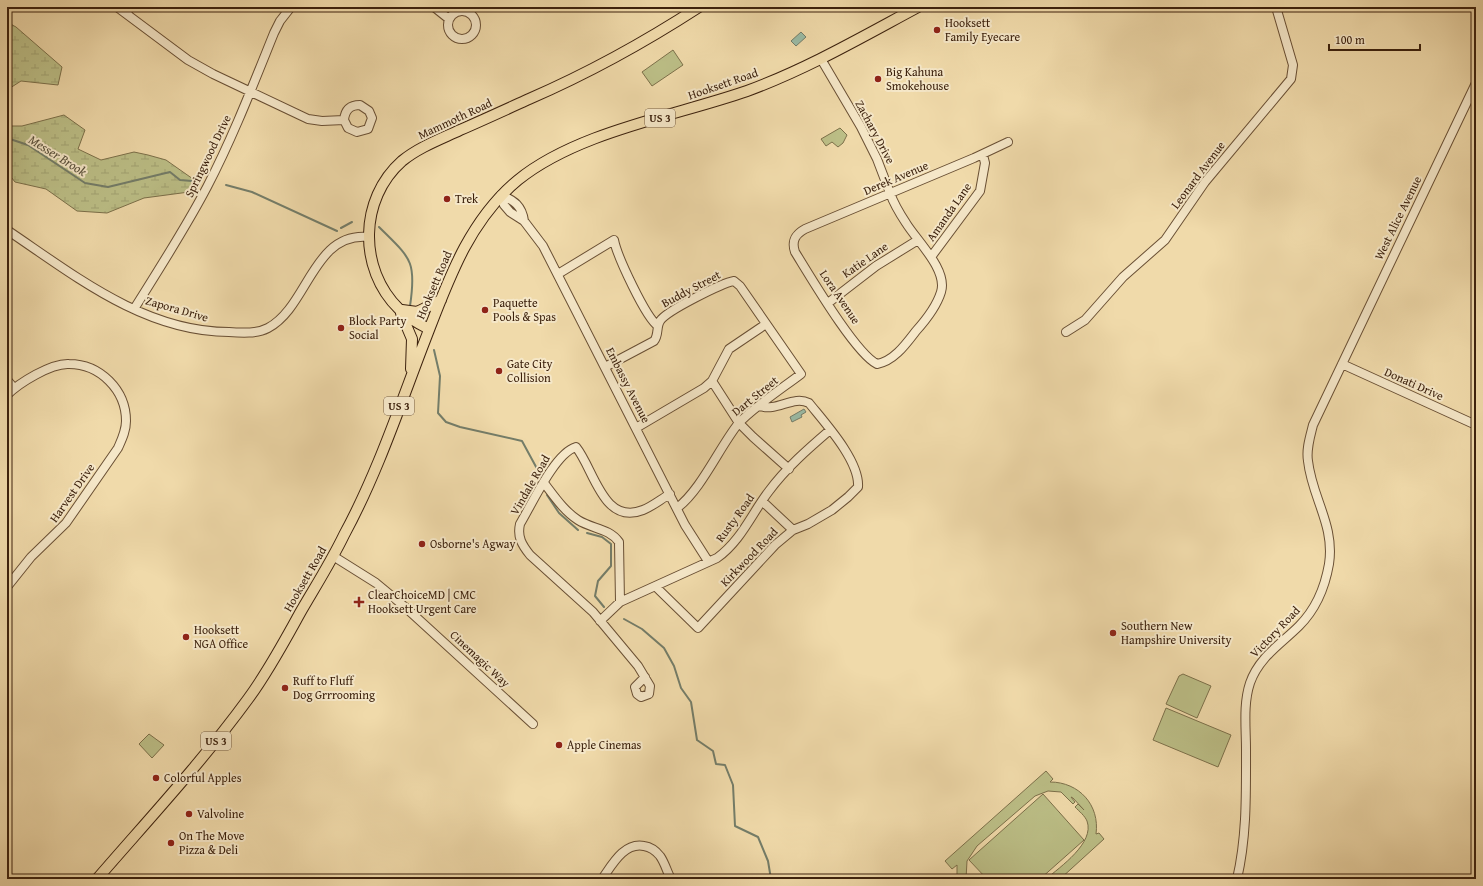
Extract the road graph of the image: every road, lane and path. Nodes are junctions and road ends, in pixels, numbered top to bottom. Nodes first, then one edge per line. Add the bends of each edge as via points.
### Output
1 (117, 7) edge
2 (291, 7) edge
3 (434, 7) edge
4 (699, 7) edge
5 (918, 7) edge
6 (1276, 7) edge
7 (128, 10) edge
8 (449, 19) dead end
9 (821, 59) junction
10 (1476, 83) edge
11 (250, 92) junction
12 (344, 120) dead end
13 (1008, 142) dead end
14 (983, 155) junction
15 (890, 193) junction
16 (501, 195) junction
17 (7, 230) edge
18 (368, 237) junction
19 (795, 238) joint
20 (918, 240) junction
21 (931, 257) junction
22 (558, 274) junction
23 (441, 300) junction
24 (828, 303) junction
25 (134, 310) junction
26 (400, 310) junction
27 (766, 324) junction
28 (658, 326) junction
29 (429, 329) junction
30 (1066, 332) dead end
31 (877, 364) joint
32 (1342, 364) junction
33 (605, 367) junction
34 (411, 376) junction
35 (7, 380) edge
36 (712, 382) junction
37 (14, 388) junction
38 (7, 395) edge
39 (760, 406) junction
40 (739, 422) junction
41 (1476, 426) edge
42 (636, 428) junction
43 (830, 430) junction
44 (789, 469) junction
45 (544, 483) junction
46 (670, 494) junction
47 (762, 500) junction
48 (677, 508) junction
49 (793, 530) junction
50 (333, 556) junction
51 (708, 561) junction
52 (7, 587) edge
53 (656, 587) junction
54 (620, 602) junction
55 (600, 620) junction
56 (644, 677) dead end
57 (533, 724) dead end
58 (97, 879) edge
59 (602, 879) edge
60 (671, 879) edge
61 (1237, 879) edge

1 - 7 street
2 - 11 street, Springwood Drive via 274,33
3 - 8 street
4 - 18 main road, Mammoth Road via 626,52 412,154 394,169 380,188 372,209
5 - 9 main road, Hooksett Road / US 3
6 - 30 street, Leonard Avenue via 1293,65 1291,79 1205,182 1165,240 1123,278 1085,320
7 - 11 street via 188,60
9 - 15 street, Zachary Drive via 864,133
9 - 16 main road, Hooksett Road / US 3 via 749,90 567,149 532,169
10 - 32 street, West Alice Avenue
11 - 12 street via 308,119
11 - 25 street, Springwood Drive via 208,186
13 - 14 street, Derek Avenue
14 - 15 street, Derek Avenue
14 - 21 street, Amanda Lane via 980,191
15 - 19 street, Derek Avenue via 806,229
15 - 20 street, Zachary Drive
16 - 22 street, Embassy Avenue via 504,205 524,221 540,241
16 - 23 main road, Hooksett Road / US 3 via 468,239
17 - 25 street, Zapora Drive via 75,277
18 - 25 street, Zapora Drive via 351,237 332,248 277,322 260,331 211,331 156,319
18 - 26 main road, Mammoth Road via 377,276
19 - 24 street, Lora Avenue via 795,252
20 - 21 street, Zachary Drive
20 - 24 street, Katie Lane via 876,266
21 - 31 street, Zachary Drive via 939,272 941,293 896,355 884,363
22 - 28 street via 614,240 619,257 649,318
22 - 33 street, Embassy Avenue
23 - 26 main road via 417,312
23 - 29 main road, Hooksett Road / US 3
24 - 31 street, Lora Avenue via 866,356
26 - 29 main road, Mammoth Road
26 - 34 main road via 412,339
27 - 28 street, Buddy Street via 734,281 676,309 662,318
27 - 36 street via 729,349
27 - 39 street, Dart Street via 801,374
28 - 33 street, Buddy Street via 654,341
29 - 34 main road, Hooksett Road / US 3
32 - 41 street, Donati Drive
32 - 61 street, Victory Road via 1315,420 1307,452 1309,470 1329,534 1328,572 1309,614 1267,655 1250,683 1246,708 1244,835
33 - 42 street, Embassy Avenue
34 - 50 main road, Hooksett Road / US 3 via 363,499
35 - 37 street
36 - 40 street
36 - 42 street
37 - 38 street
37 - 52 street, Harvest Drive via 54,367 67,364 81,365 106,378 115,388 124,407 126,421 124,435 118,448 66,523 31,557
39 - 40 street, Dart Street
39 - 43 street via 770,408 803,400 809,403
40 - 44 street
40 - 48 street, Dart Street via 693,491
42 - 46 street, Embassy Avenue
43 - 44 street, Rusty Road
43 - 49 street, Kirkwood Road via 851,460 858,487 832,510
44 - 47 street, Rusty Road
45 - 46 street, Vindale Road via 564,452 576,447 604,498 614,508 628,512 642,510
45 - 54 street via 565,510 576,519 615,536 619,542
45 - 55 street, Vindale Road via 520,524 518,530 522,544 545,570
46 - 48 street, Embassy Avenue
47 - 49 street
47 - 51 street, Rusty Road via 730,547 717,558
48 - 51 street, Embassy Avenue
49 - 53 street, Kirkwood Road via 775,545 698,628
50 - 57 street, Cinemagic Way via 382,588
50 - 58 main road, Hooksett Road / US 3 via 250,697 204,755
51 - 53 street, Rusty Road
53 - 54 street, Rusty Road
54 - 55 street, Rusty Road
55 - 56 street, Vindale Road
59 - 60 street via 622,853 627,849 641,846 656,851

